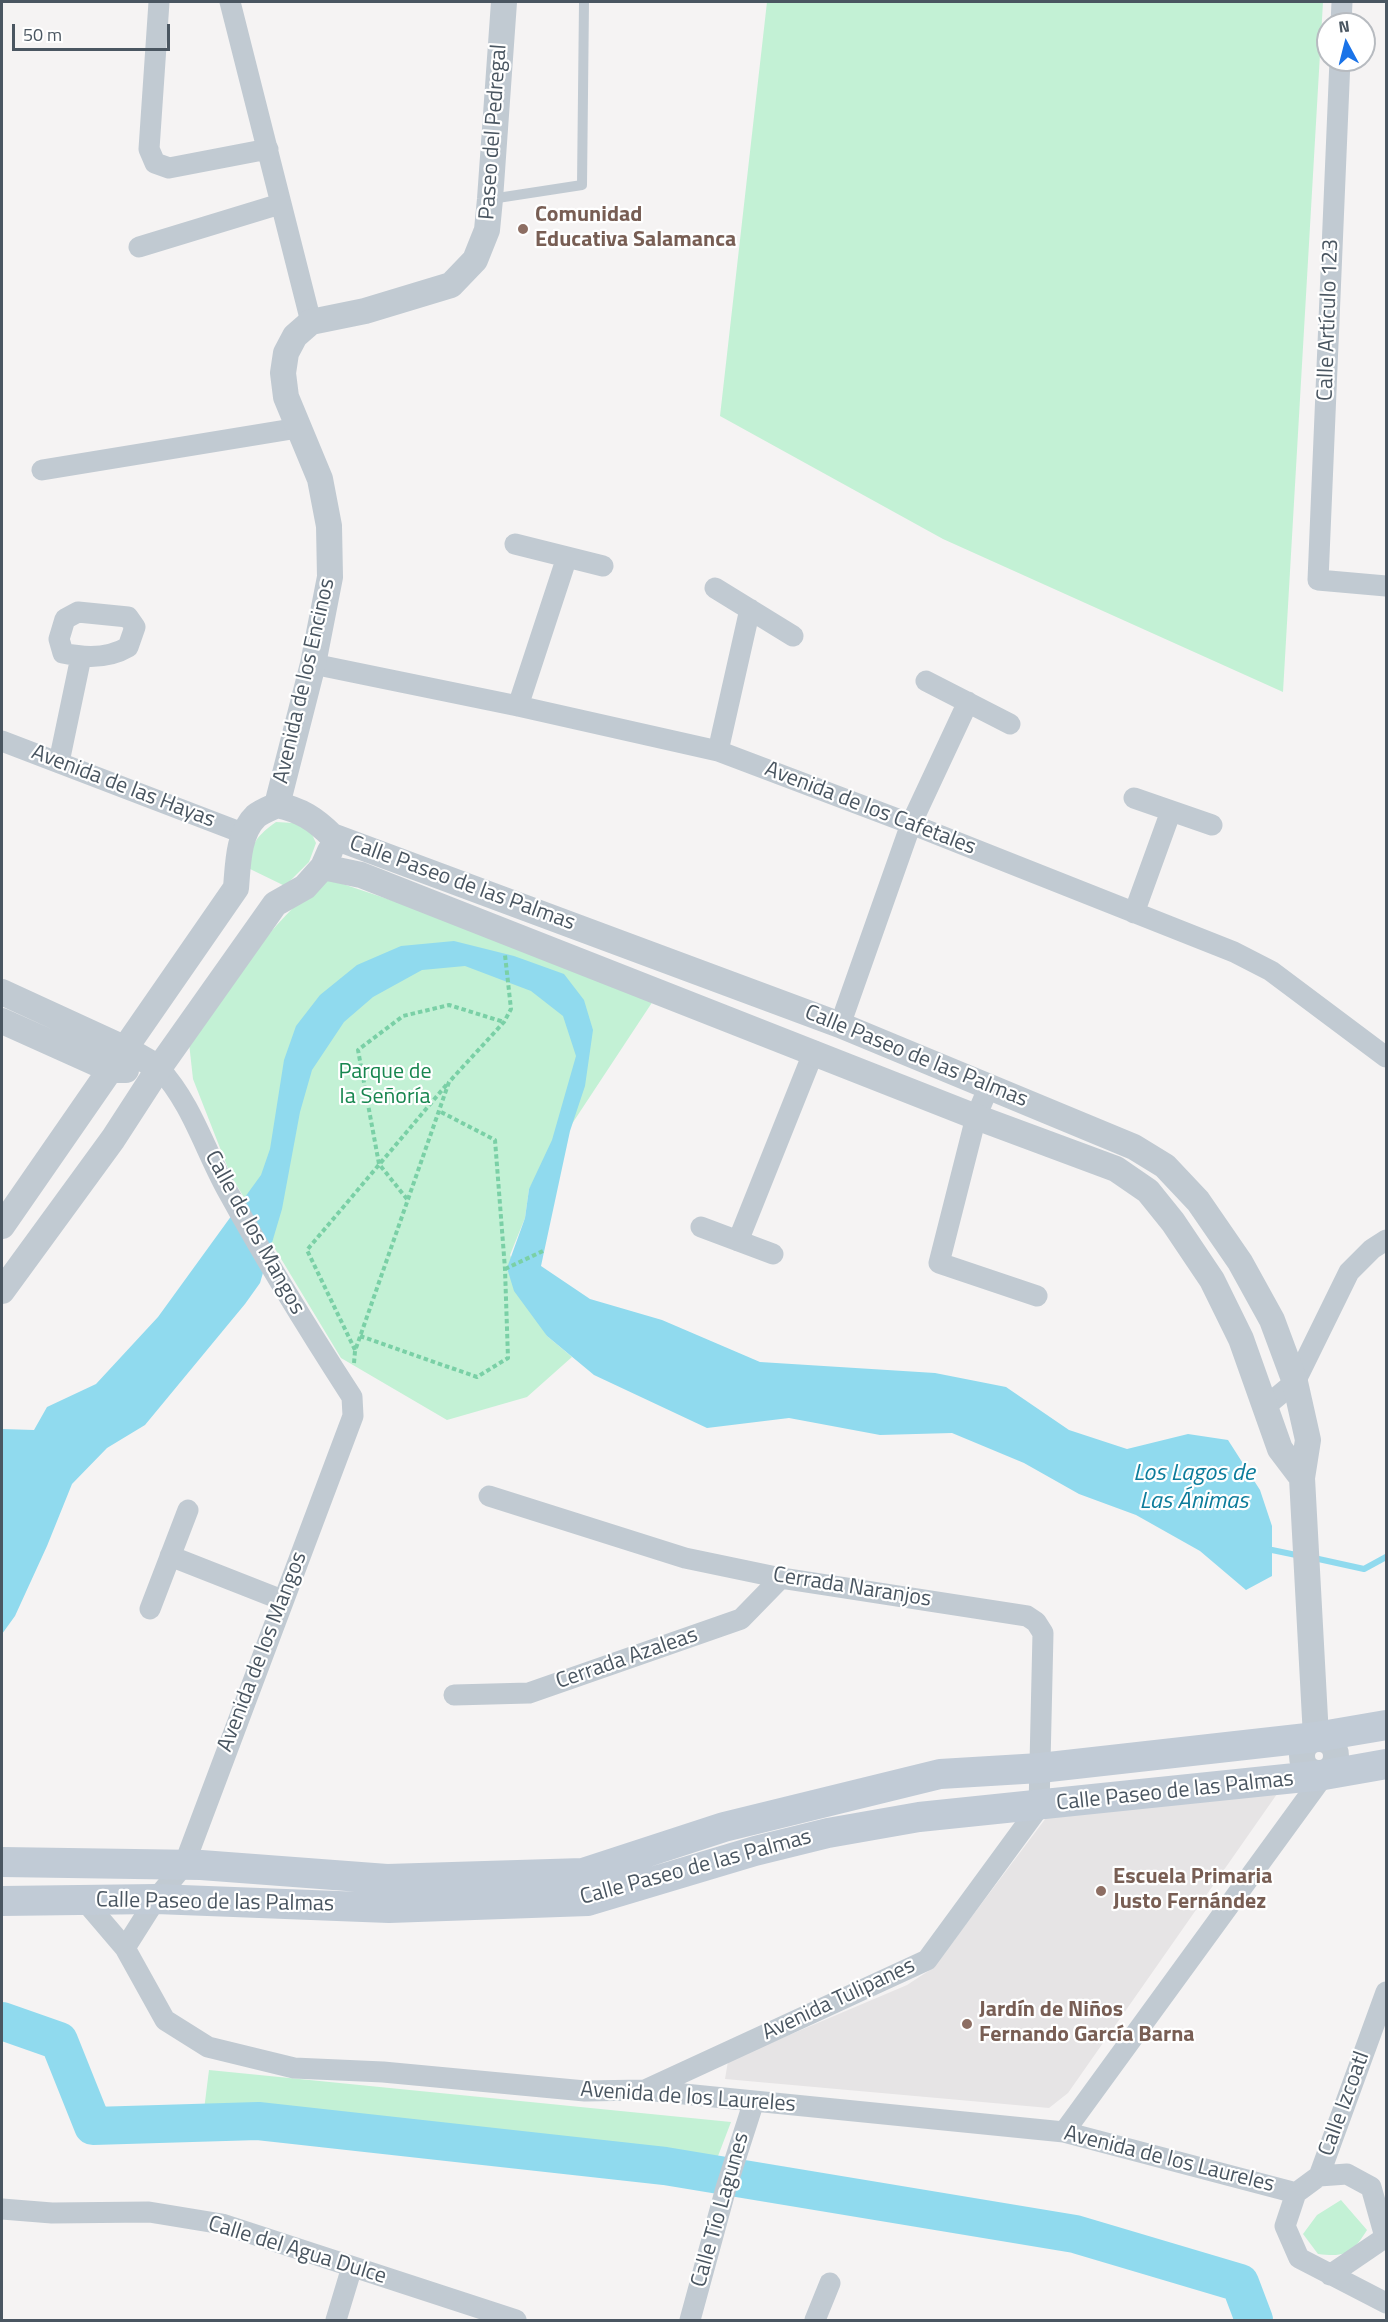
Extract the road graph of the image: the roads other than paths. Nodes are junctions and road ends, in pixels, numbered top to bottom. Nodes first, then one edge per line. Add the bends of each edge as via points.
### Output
1 (159, 2) edge
2 (230, 2) edge
3 (504, 2) edge
4 (584, 2) edge
5 (1339, 72) edge
6 (268, 149) junction
7 (490, 199) junction
8 (280, 204) junction
9 (139, 247) dead end
10 (312, 322) junction
11 (298, 428) junction
12 (42, 470) dead end
13 (515, 544) dead end
14 (567, 557) junction
15 (603, 566) dead end
16 (1386, 586) edge
17 (715, 588) dead end
18 (750, 609) junction
19 (793, 636) dead end
20 (81, 657) dead end
21 (313, 664) junction
22 (926, 681) dead end
23 (968, 702) junction
24 (518, 706) junction
25 (1011, 724) dead end
26 (2, 741) edge
27 (718, 751) junction
28 (59, 762) junction
29 (1134, 798) dead end
30 (277, 805) junction
31 (1171, 811) junction
32 (911, 824) junction
33 (1212, 825) dead end
34 (245, 834) junction
35 (332, 836) junction
36 (323, 867) junction
37 (1134, 913) junction
38 (2, 992) edge
39 (764, 997) junction
40 (2, 1021) edge
41 (840, 1025) junction
42 (752, 1027) junction
43 (126, 1049) junction
44 (814, 1051) junction
45 (1386, 1057) edge
46 (159, 1068) junction
47 (111, 1070) junction
48 (989, 1086) junction
49 (976, 1117) junction
50 (2, 1226) edge
51 (701, 1227) dead end
52 (1386, 1240) edge
53 (738, 1241) junction
54 (773, 1254) dead end
55 (2, 1291) edge
56 (1037, 1296) dead end
57 (1294, 1382) junction
58 (352, 1397) joint
59 (1266, 1406) junction
60 (1302, 1478) junction
61 (489, 1496) dead end
62 (188, 1510) dead end
63 (170, 1556) junction
64 (781, 1578) junction
65 (282, 1600) junction
66 (150, 1609) dead end
67 (454, 1695) dead end
68 (1386, 1725) edge
69 (1316, 1737) junction
70 (1386, 1764) edge
71 (1040, 1768) junction
72 (1324, 1775) junction
73 (1039, 1807) junction
74 (2, 1862) edge
75 (184, 1865) junction
76 (156, 1899) junction
77 (84, 1900) junction
78 (2, 1901) edge
79 (125, 1948) junction
80 (1385, 1995) edge
81 (644, 2090) junction
82 (754, 2101) junction
83 (1064, 2132) junction
84 (1319, 2176) junction
85 (1379, 2183) edge
86 (1296, 2193) junction
87 (2, 2209) edge
88 (1386, 2237) edge
89 (352, 2267) junction
90 (1330, 2275) junction
91 (830, 2283) dead end
92 (1386, 2303) edge
93 (336, 2320) edge
94 (516, 2320) edge
95 (690, 2320) edge
96 (814, 2320) edge

1 - 6 street via 149,149 155,163 169,168
2 - 6 street
3 - 7 street, Paseo del Pedregal
4 - 7 lane via 582,185
5 - 16 street, Calle Artículo 123 via 1318,580
6 - 8 street
7 - 10 street, Paseo del Pedregal via 487,230 475,260 452,285
8 - 9 street
8 - 10 street
10 - 11 street, Avenida de los Encinos via 296,336 286,353 286,397
11 - 12 street
11 - 21 street, Avenida de los Encinos via 320,479 329,526 330,577
13 - 14 street
14 - 15 street
14 - 24 street
17 - 18 street
18 - 19 street
18 - 27 street
20 - 28 street
21 - 24 street, Avenida de los Cafetales
21 - 30 street, Avenida de los Encinos
22 - 23 street
23 - 25 street
23 - 32 street
24 - 27 street, Avenida de los Cafetales
26 - 28 street, Avenida de las Hayas
27 - 32 street, Avenida de los Cafetales
28 - 34 street, Avenida de las Hayas
29 - 31 street
30 - 34 street via 256,816
30 - 35 street, Calle Paseo de las Palmas via 297,809
31 - 33 street
31 - 37 street
32 - 37 street, Avenida de los Cafetales
32 - 41 street
34 - 43 street via 238,856 236,888
35 - 36 street, Calle Paseo de las Palmas
35 - 39 street, Calle Paseo de las Palmas
36 - 42 street, Calle Paseo de las Palmas via 361,875
36 - 46 street, Calle Paseo de las Palmas via 305,887 275,904
37 - 45 street, Avenida de los Cafetales via 1234,952 1271,971
38 - 43 street
39 - 41 street, Calle Paseo de las Palmas
39 - 42 street
40 - 47 street
41 - 48 street, Calle Paseo de las Palmas
42 - 44 street, Calle Paseo de las Palmas
43 - 46 street
43 - 47 street
44 - 49 street, Calle Paseo de las Palmas
44 - 53 street
46 - 47 street
46 - 55 street, Calle Paseo de las Palmas via 113,1139
46 - 58 street, Calle de los Mangos via 179,1089 225,1187 277,1282
47 - 50 street
48 - 49 street
48 - 57 street, Calle Paseo de las Palmas via 1134,1147 1165,1166 1198,1202 1240,1262 1272,1320
49 - 56 street via 939,1263
49 - 59 street, Calle Paseo de las Palmas via 1116,1169 1148,1191 1212,1280 1241,1339
51 - 53 street
52 - 57 street via 1349,1272
53 - 54 street
57 - 59 street
57 - 60 street, Calle Paseo de las Palmas via 1308,1440
58 - 65 street, Avenida de los Mangos via 353,1416
59 - 60 street, Calle Paseo de las Palmas via 1280,1449
60 - 69 street, Calle Paseo de las Palmas
61 - 64 street, Cerrada Naranjos via 686,1558
62 - 63 street
63 - 65 street
63 - 66 street
64 - 67 street, Cerrada Azaleas via 741,1618 529,1693
64 - 71 street, Cerrada Naranjos via 1027,1616 1036,1622 1043,1634
65 - 75 street, Avenida de los Mangos
68 - 69 main road, Calle Paseo de las Palmas
69 - 71 main road, Calle Paseo de las Palmas
69 - 72 street via 1329,1741 1336,1750 1336,1762
70 - 72 main road, Calle Paseo de las Palmas
71 - 73 street, Cerrada Naranjos
71 - 75 main road, Calle Paseo de las Palmas via 940,1774 724,1827 583,1873 387,1879
72 - 73 main road, Calle Paseo de las Palmas
72 - 83 street
73 - 76 main road, Calle Paseo de las Palmas via 919,1817 828,1833 588,1901 389,1908
73 - 81 street, Avenida Tulipanes via 927,1960
74 - 75 main road, Calle Paseo de las Palmas
75 - 76 street, Avenida de los Mangos
76 - 77 main road, Calle Paseo de las Palmas
76 - 79 street
77 - 78 main road, Calle Paseo de las Palmas
77 - 79 street, Avenida de los Laureles
79 - 81 street, Avenida de los Laureles via 165,2020 208,2047 294,2068 383,2072 585,2091
80 - 84 street, Calle Izcoatl
81 - 82 street, Avenida de los Laureles
82 - 83 street, Avenida de los Laureles
82 - 95 street, Calle Tío Lagunes
83 - 86 street, Avenida de los Laureles
84 - 85 street via 1347,2174
84 - 86 street
85 - 88 street
86 - 90 street via 1285,2226 1294,2248 1299,2258
87 - 89 street, Calle del Agua Dulce via 149,2212 222,2224
88 - 90 street
89 - 93 street
89 - 94 street, Calle del Agua Dulce
90 - 92 street
91 - 96 street

